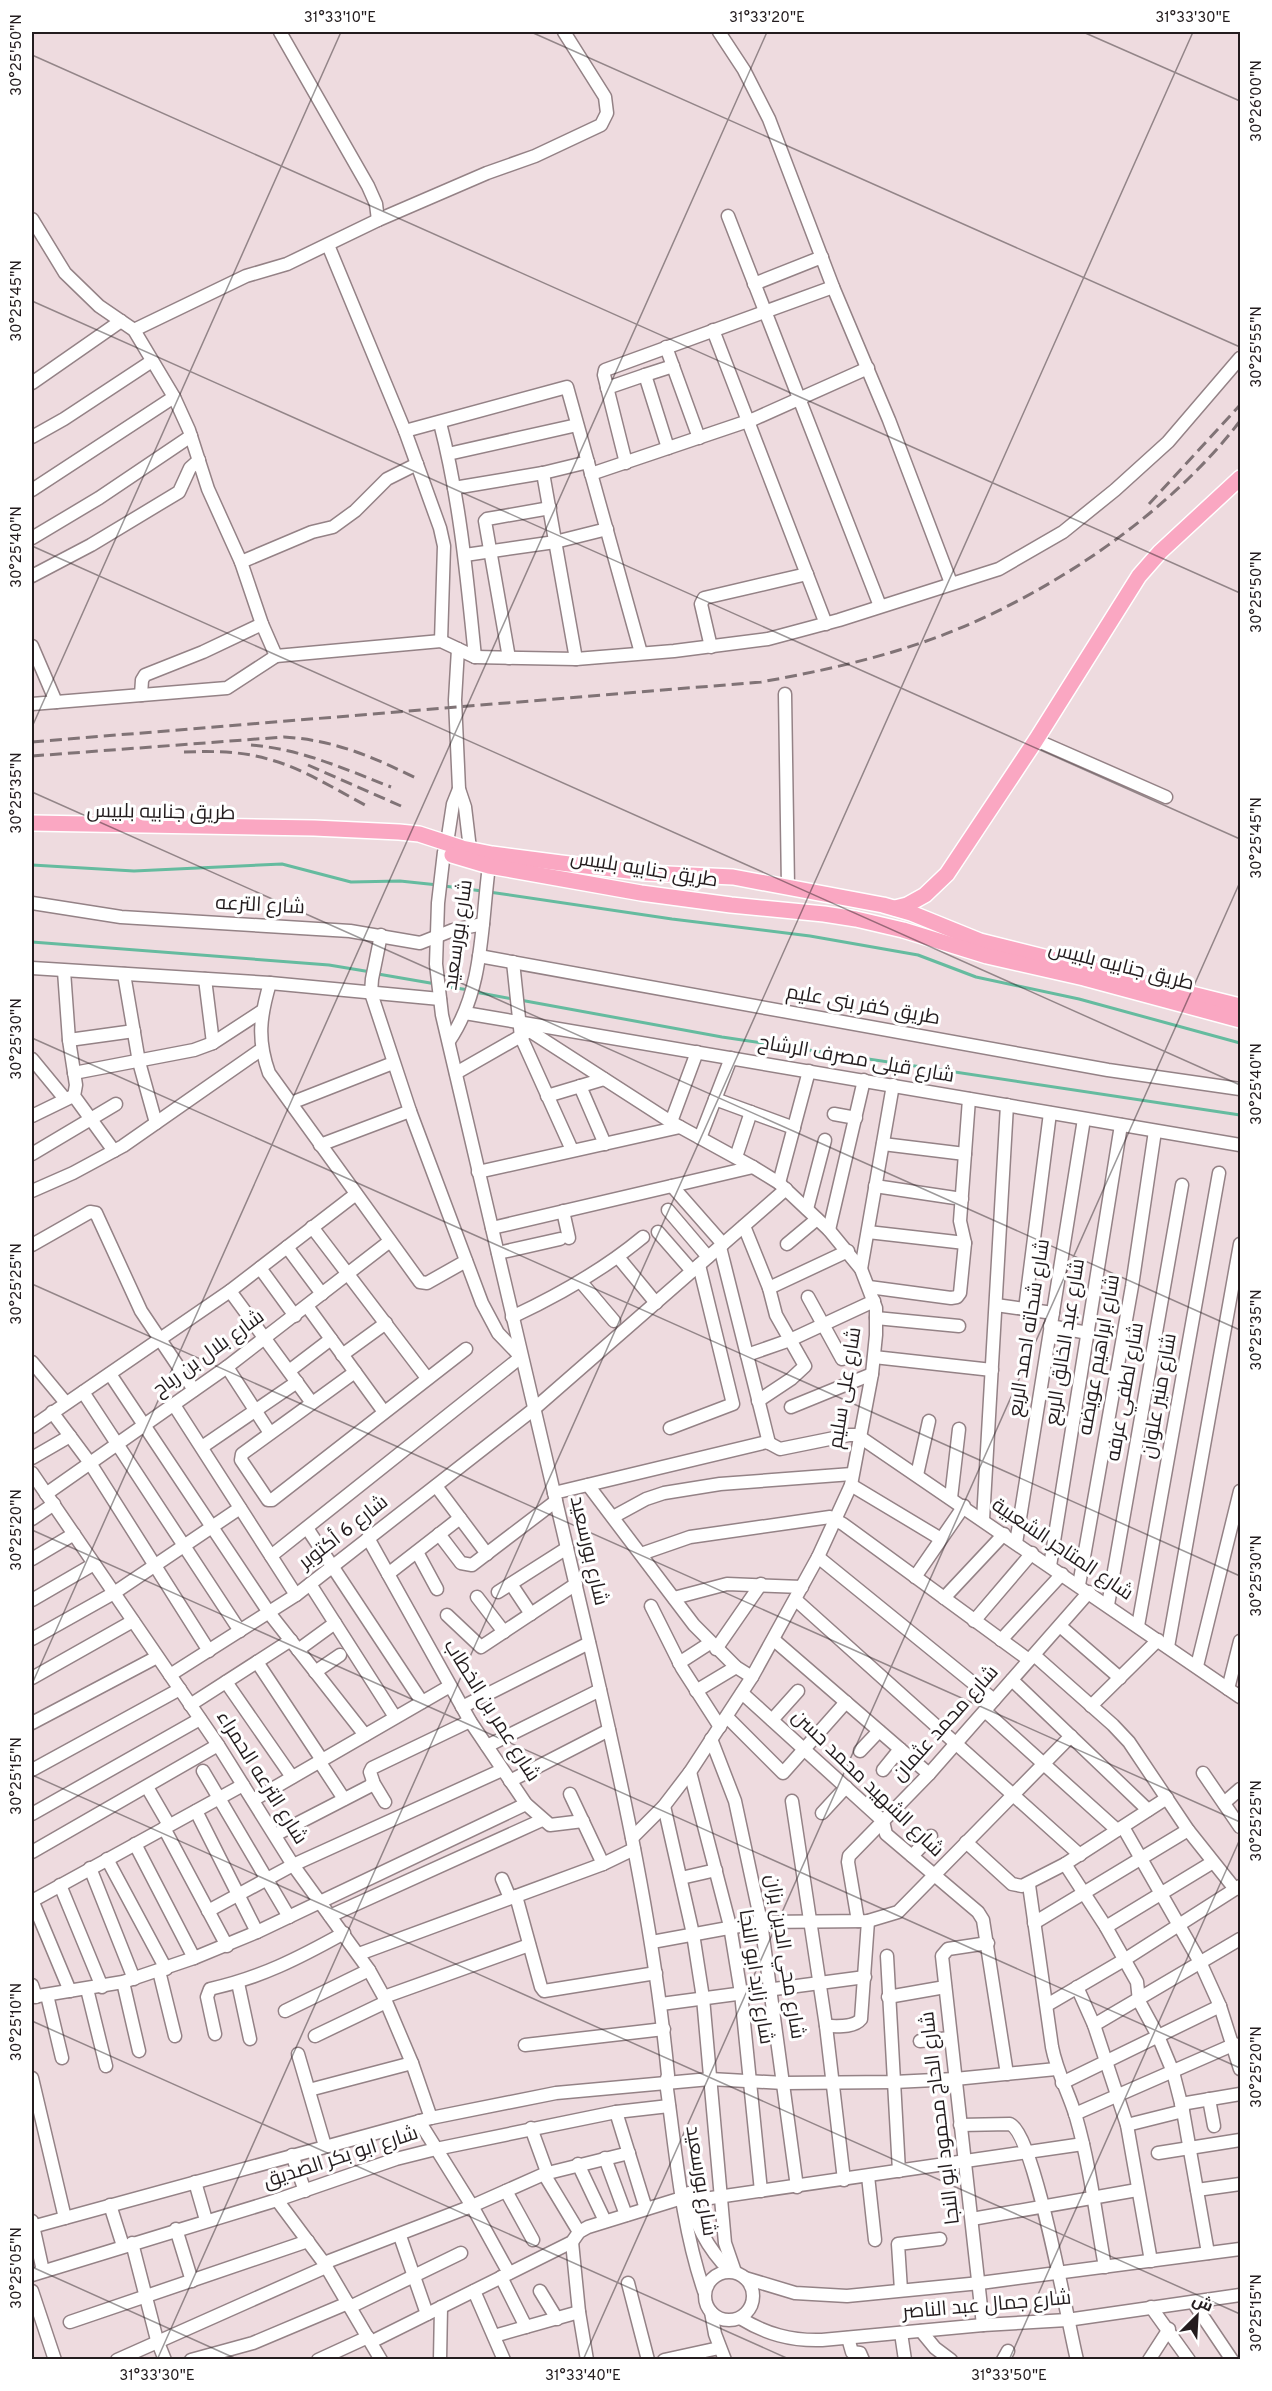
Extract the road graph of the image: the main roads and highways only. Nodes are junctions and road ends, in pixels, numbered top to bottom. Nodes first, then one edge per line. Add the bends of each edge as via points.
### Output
1 (1240, 478) edge
2 (32, 823) edge
3 (32, 831) edge
4 (444, 854) junction
5 (733, 878) junction
6 (731, 905) junction
7 (895, 908) junction
8 (910, 913) junction
9 (903, 930) junction
10 (1236, 1012) edge

1 - 7 main road via 1138,576 947,874 925,895
2 - 4 main road, طريق جنابيه بلبيس via 409,833
3 - 4 main road, طريق جنابيه بلبيس via 377,839 423,845
4 - 5 main road, طريق جنابيه بلبيس via 470,849 636,872
4 - 6 main road, طريق جنابيه بلبيس via 488,870
5 - 6 main road
5 - 7 main road, طريق جنابيه بلبيس
6 - 9 main road, طريق جنابيه بلبيس via 840,916
7 - 8 main road, طريق جنابيه بلبيس
8 - 9 main road via 910,921
8 - 10 main road, طريق جنابيه بلبيس via 980,941
9 - 10 main road, طريق جنابيه بلبيس via 987,956

